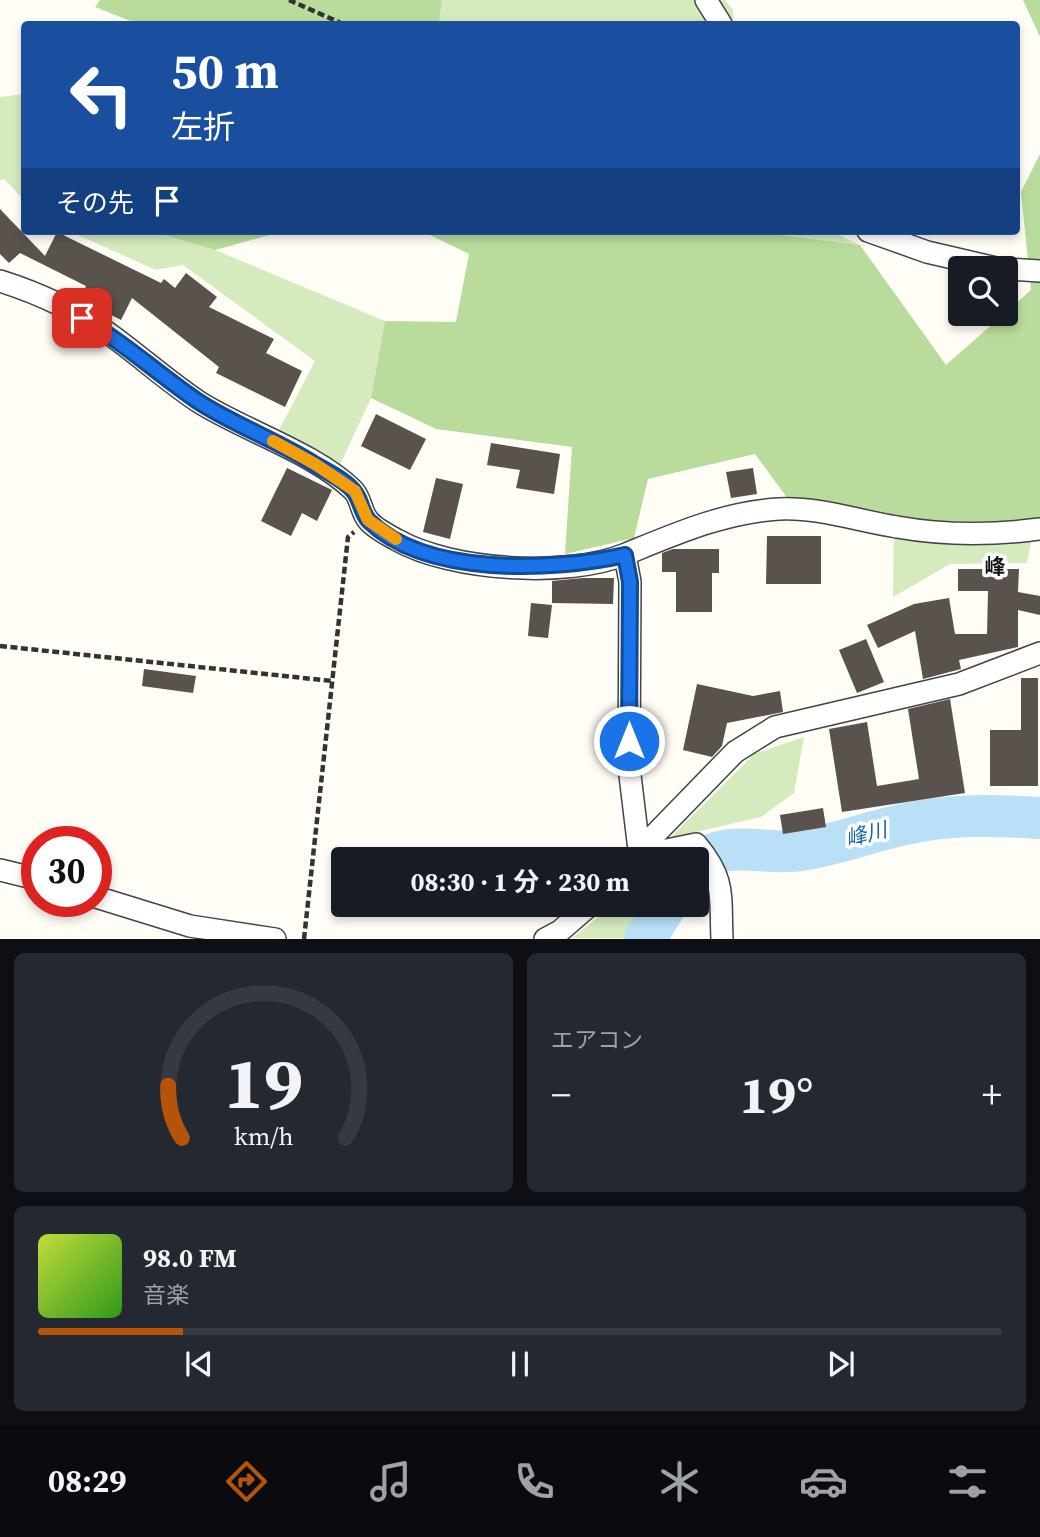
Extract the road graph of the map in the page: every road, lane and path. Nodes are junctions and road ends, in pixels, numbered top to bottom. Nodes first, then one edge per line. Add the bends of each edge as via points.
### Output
1 (289, 0) edge
2 (706, 0) edge
3 (336, 21) edge
4 (719, 21) edge
5 (879, 235) edge
6 (948, 257) edge
7 (1018, 270) edge
8 (1040, 271) edge
9 (0, 281) edge
10 (368, 520) junction
11 (1040, 529) edge
12 (625, 555) junction
13 (0, 646) edge
14 (1040, 653) edge
15 (332, 681) junction
16 (634, 847) edge
17 (643, 847) edge
18 (681, 847) edge
19 (698, 847) edge
20 (709, 860) edge
21 (0, 870) edge
22 (21, 875) edge
23 (112, 902) edge
24 (576, 917) edge
25 (275, 939) edge
26 (304, 939) edge
27 (545, 939) edge
28 (722, 939) edge

1 - 3 path
2 - 4 street
5 - 6 street
7 - 8 street
9 - 10 street via 36,292 105,331 200,402 315,464 355,491
10 - 12 street via 398,540 473,563 537,567 588,564
10 - 15 path via 348,537
11 - 12 street via 949,532 900,528 816,511 746,511
12 - 16 street via 630,582 629,768
13 - 15 path
14 - 17 street via 959,684 775,727 736,752
15 - 26 path
18 - 19 street
20 - 28 street via 719,882
21 - 22 street
23 - 25 street via 190,926
24 - 27 street

